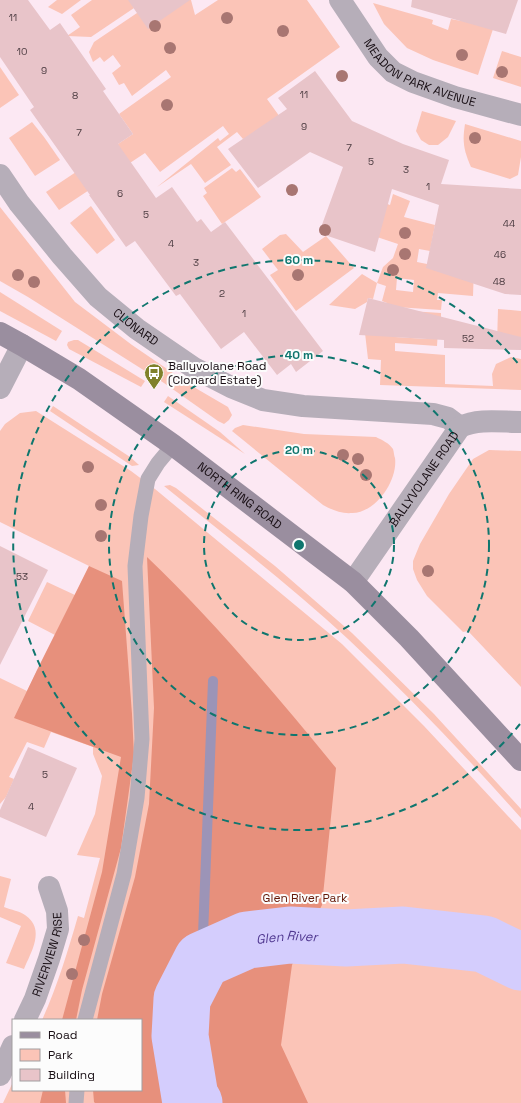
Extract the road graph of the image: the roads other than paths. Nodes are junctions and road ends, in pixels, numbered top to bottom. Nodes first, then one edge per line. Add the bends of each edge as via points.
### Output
1 (340, 0) edge
2 (521, 115) edge
3 (0, 175) edge
4 (0, 333) edge
5 (22, 345) junction
6 (0, 388) edge
7 (521, 422) edge
8 (460, 427) junction
9 (172, 445) junction
10 (353, 582) junction
11 (521, 760) edge
12 (49, 887) dead end
13 (25, 1019) edge
14 (85, 1019) edge
15 (12, 1048) edge
16 (0, 1075) edge
17 (77, 1091) edge
18 (76, 1103) edge

1 - 2 street, MEADOW PARK AVENUE via 378,57 393,72 412,82 454,97
3 - 8 street, CLONARD via 19,203 98,297 137,329 194,368 263,400 304,406 433,414 448,418
4 - 5 main road, NORTH RING ROAD
5 - 6 street
5 - 9 main road, NORTH RING ROAD via 79,380
7 - 8 street, BALLYVOLANE ROAD via 476,421
8 - 10 street, BALLYVOLANE ROAD
9 - 10 main road, NORTH RING ROAD
9 - 14 lane via 148,479 141,516 135,566 142,739 137,798 124,874
10 - 11 main road, NORTH RING ROAD via 409,638
12 - 13 street, RIVERVIEW RISE via 57,911 58,929 35,999
15 - 16 street
17 - 18 lane

